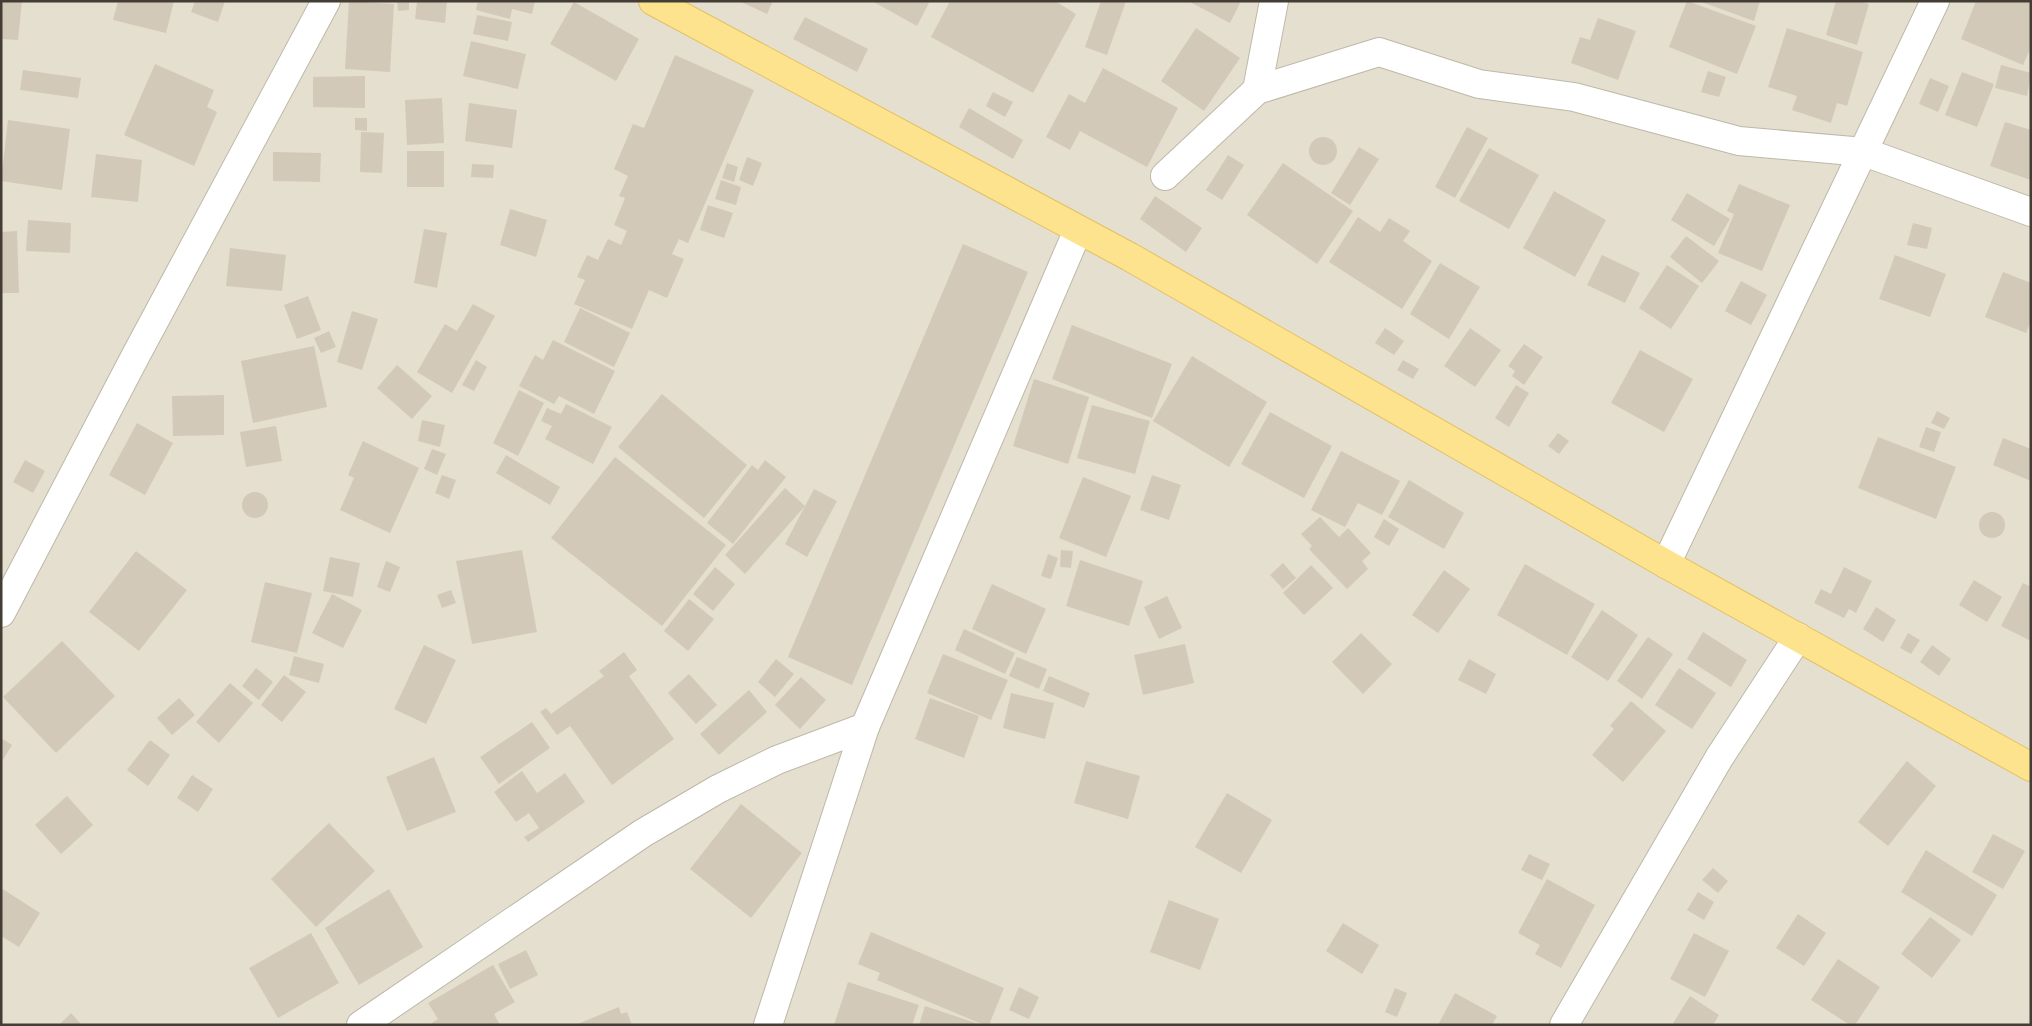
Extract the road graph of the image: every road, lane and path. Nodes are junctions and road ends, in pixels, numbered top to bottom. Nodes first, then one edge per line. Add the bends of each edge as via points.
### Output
1 (326, 1) edge
2 (653, 1) edge
3 (1274, 1) edge
4 (1935, 1) edge
5 (1256, 90) junction
6 (1864, 152) junction
7 (1165, 176) dead end
8 (2031, 212) edge
9 (1078, 230) junction
10 (1666, 564) junction
11 (1, 613) edge
12 (1798, 637) junction
13 (865, 728) junction
14 (2031, 768) edge
15 (361, 1025) edge
16 (768, 1025) edge
17 (1564, 1025) edge

1 - 11 street
2 - 9 main road
3 - 5 street
4 - 6 street
5 - 6 street via 1378,52 1479,84 1574,97 1739,141
5 - 7 street
6 - 8 street
6 - 10 street
9 - 10 main road
9 - 13 street
10 - 12 main road
12 - 14 main road
12 - 17 street via 1719,758
13 - 15 street via 777,760 718,789 643,834
13 - 16 street

